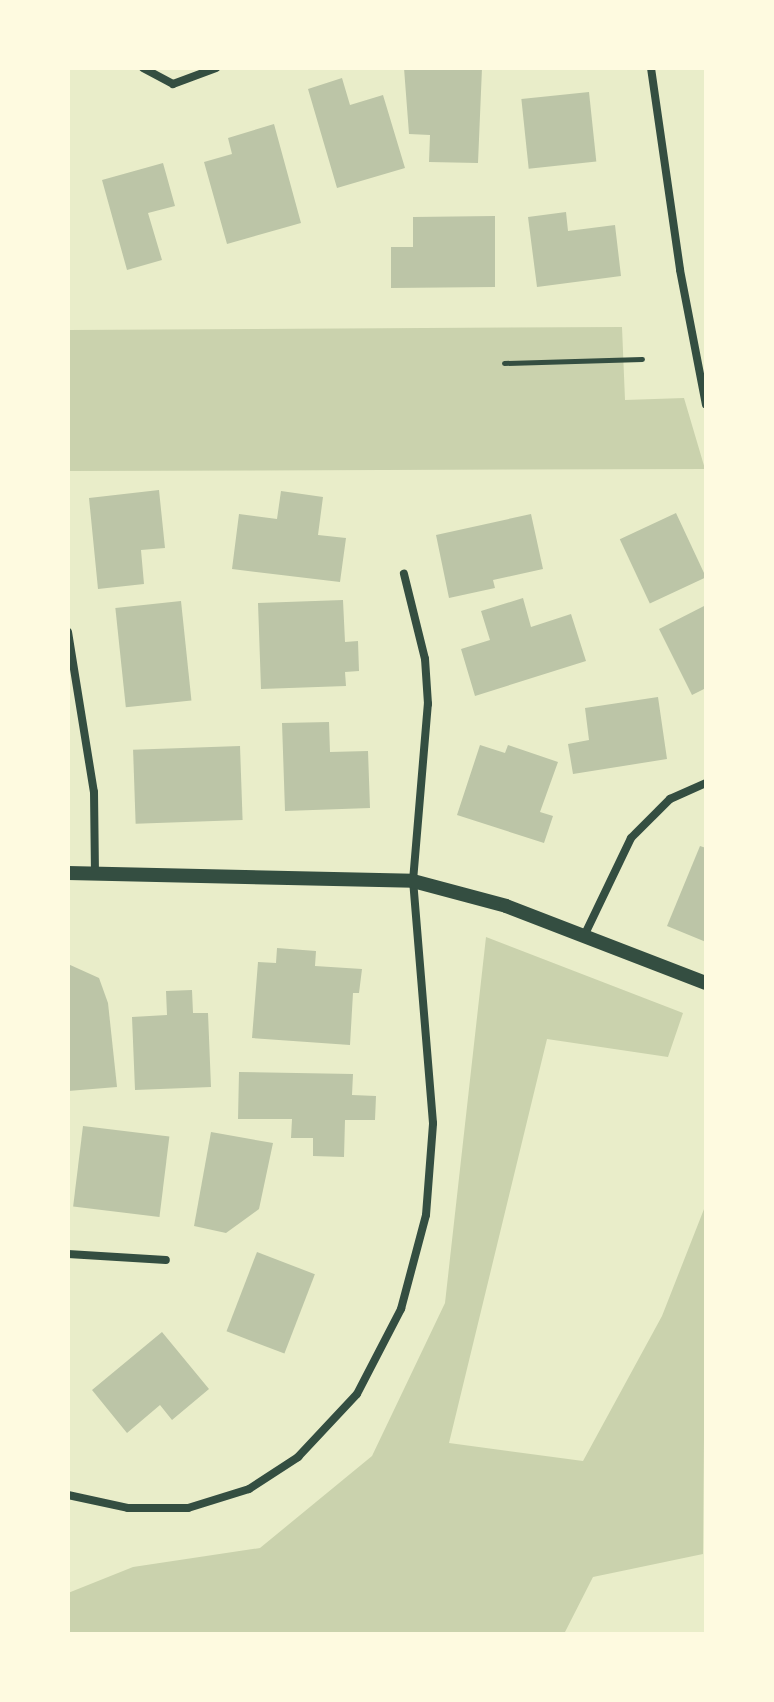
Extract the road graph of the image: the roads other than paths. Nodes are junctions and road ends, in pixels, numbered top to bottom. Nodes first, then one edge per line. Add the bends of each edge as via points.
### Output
1 (143, 68) edge
2 (216, 68) edge
3 (651, 68) edge
4 (706, 405) edge
5 (404, 574) dead end
6 (68, 632) edge
7 (706, 783) edge
8 (95, 872) junction
9 (68, 873) edge
10 (413, 881) junction
11 (585, 934) junction
12 (706, 983) edge
13 (68, 1254) edge
14 (166, 1260) dead end
15 (68, 1495) edge

1 - 2 street via 173,84
3 - 4 street
5 - 10 street via 425,659 428,704
6 - 8 street via 87,729
7 - 11 street via 670,799 631,838
8 - 9 street
8 - 10 street
10 - 11 street
10 - 15 street via 433,1123 426,1215 401,1309 382,1353 357,1394 298,1457 249,1489 188,1508 128,1508
11 - 12 street
13 - 14 street

